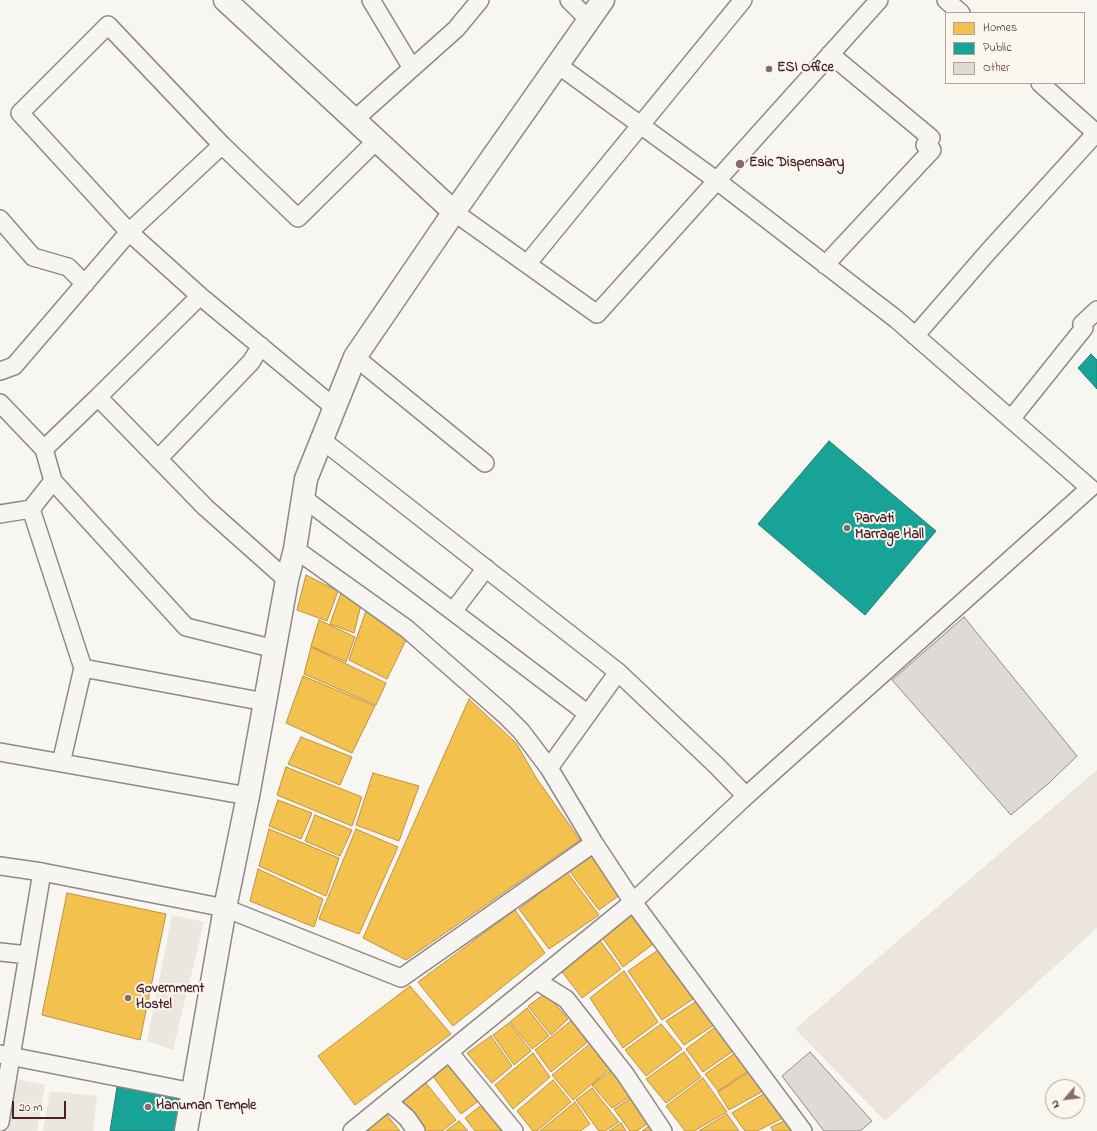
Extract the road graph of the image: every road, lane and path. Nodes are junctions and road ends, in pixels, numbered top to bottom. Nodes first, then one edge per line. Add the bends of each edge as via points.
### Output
1 (225, 0) edge
2 (371, 0) edge
3 (480, 0) edge
4 (569, 0) edge
5 (603, 0) edge
6 (743, 0) edge
7 (879, 0) edge
8 (946, 0) edge
9 (960, 12) edge
10 (589, 20) junction
11 (830, 54) junction
12 (558, 65) junction
13 (412, 68) junction
14 (1041, 84) edge
15 (354, 120) junction
16 (640, 125) junction
17 (1097, 133) edge
18 (376, 141) junction
19 (222, 145) junction
20 (716, 180) junction
21 (454, 212) junction
22 (0, 219) edge
23 (129, 232) junction
24 (527, 264) junction
25 (825, 265) junction
26 (85, 284) junction
27 (200, 296) junction
28 (1097, 310) edge
29 (915, 336) junction
30 (261, 346) junction
31 (355, 357) junction
32 (0, 371) edge
33 (98, 397) junction
34 (0, 402) edge
35 (335, 408) junction
36 (1011, 419) junction
37 (8, 421) edge
38 (322, 440) junction
39 (44, 449) junction
40 (158, 459) junction
41 (485, 463) dead end
42 (53, 481) junction
43 (1094, 491) edge
44 (302, 497) junction
45 (31, 509) junction
46 (0, 514) edge
47 (295, 549) junction
48 (486, 568) junction
49 (287, 580) junction
50 (454, 610) junction
51 (275, 649) junction
52 (83, 668) junction
53 (618, 672) junction
54 (265, 702) junction
55 (588, 714) junction
56 (0, 752) edge
57 (61, 763) junction
58 (549, 768) junction
59 (248, 796) junction
60 (746, 796) junction
61 (594, 843) junction
62 (0, 866) edge
63 (42, 872) junction
64 (633, 902) junction
65 (225, 908) junction
66 (0, 952) edge
67 (28, 954) junction
68 (537, 981) junction
69 (449, 1052) junction
70 (6, 1055) edge
71 (193, 1092) junction
72 (389, 1102) junction
73 (0, 1122) edge
74 (186, 1131) edge
75 (352, 1131) edge
76 (416, 1131) edge
77 (514, 1131) edge
78 (663, 1131) edge
79 (803, 1131) edge

1 - 15 main road
2 - 13 street
3 - 13 street via 456,29
4 - 10 street
5 - 10 main road
6 - 16 street
7 - 11 street
8 - 9 street
10 - 12 main road
11 - 20 street
11 - 25 street via 931,138 925,145 932,150
12 - 16 street
12 - 21 main road
13 - 15 street
14 - 17 street
15 - 18 main road
16 - 20 street
16 - 24 street
17 - 29 street
18 - 19 street via 298,218
18 - 21 main road
19 - 23 street
19 - 23 street via 108,25 20,113
20 - 24 street via 597,314
20 - 25 street
21 - 24 street
21 - 31 main road
22 - 26 street via 33,257 68,268
23 - 26 street
23 - 27 street
25 - 29 street
26 - 32 street via 14,366
27 - 30 street
27 - 33 street
28 - 36 street via 1082,324 1084,328
29 - 36 street
30 - 35 street
30 - 40 street via 251,362
31 - 35 main road
31 - 41 street
33 - 39 street
33 - 40 street
34 - 37 street
35 - 38 main road
36 - 43 street
37 - 39 street
38 - 44 main road via 306,479
38 - 48 street
39 - 42 street
40 - 49 street via 205,507
42 - 45 street
42 - 51 street via 186,627
43 - 60 street
44 - 47 main road
44 - 50 street
45 - 46 street
45 - 52 street
47 - 49 main road
47 - 58 street via 407,629 504,714 521,731
48 - 50 street
48 - 53 street
49 - 51 main road
50 - 55 street
51 - 54 main road
52 - 54 street
52 - 57 street
53 - 55 street
53 - 60 street
54 - 59 main road
55 - 58 street
56 - 57 street
57 - 59 street
58 - 61 street
59 - 65 main road
60 - 64 street
61 - 64 street
61 - 65 street via 401,978
62 - 63 street
63 - 65 street
63 - 67 street
64 - 68 street
64 - 79 street
65 - 71 main road
66 - 67 street
67 - 70 street
68 - 69 street
68 - 78 street via 566,999 625,1074
69 - 72 street
69 - 77 street
70 - 71 street
70 - 73 street
71 - 74 main road
72 - 75 street
72 - 76 street via 407,1118

